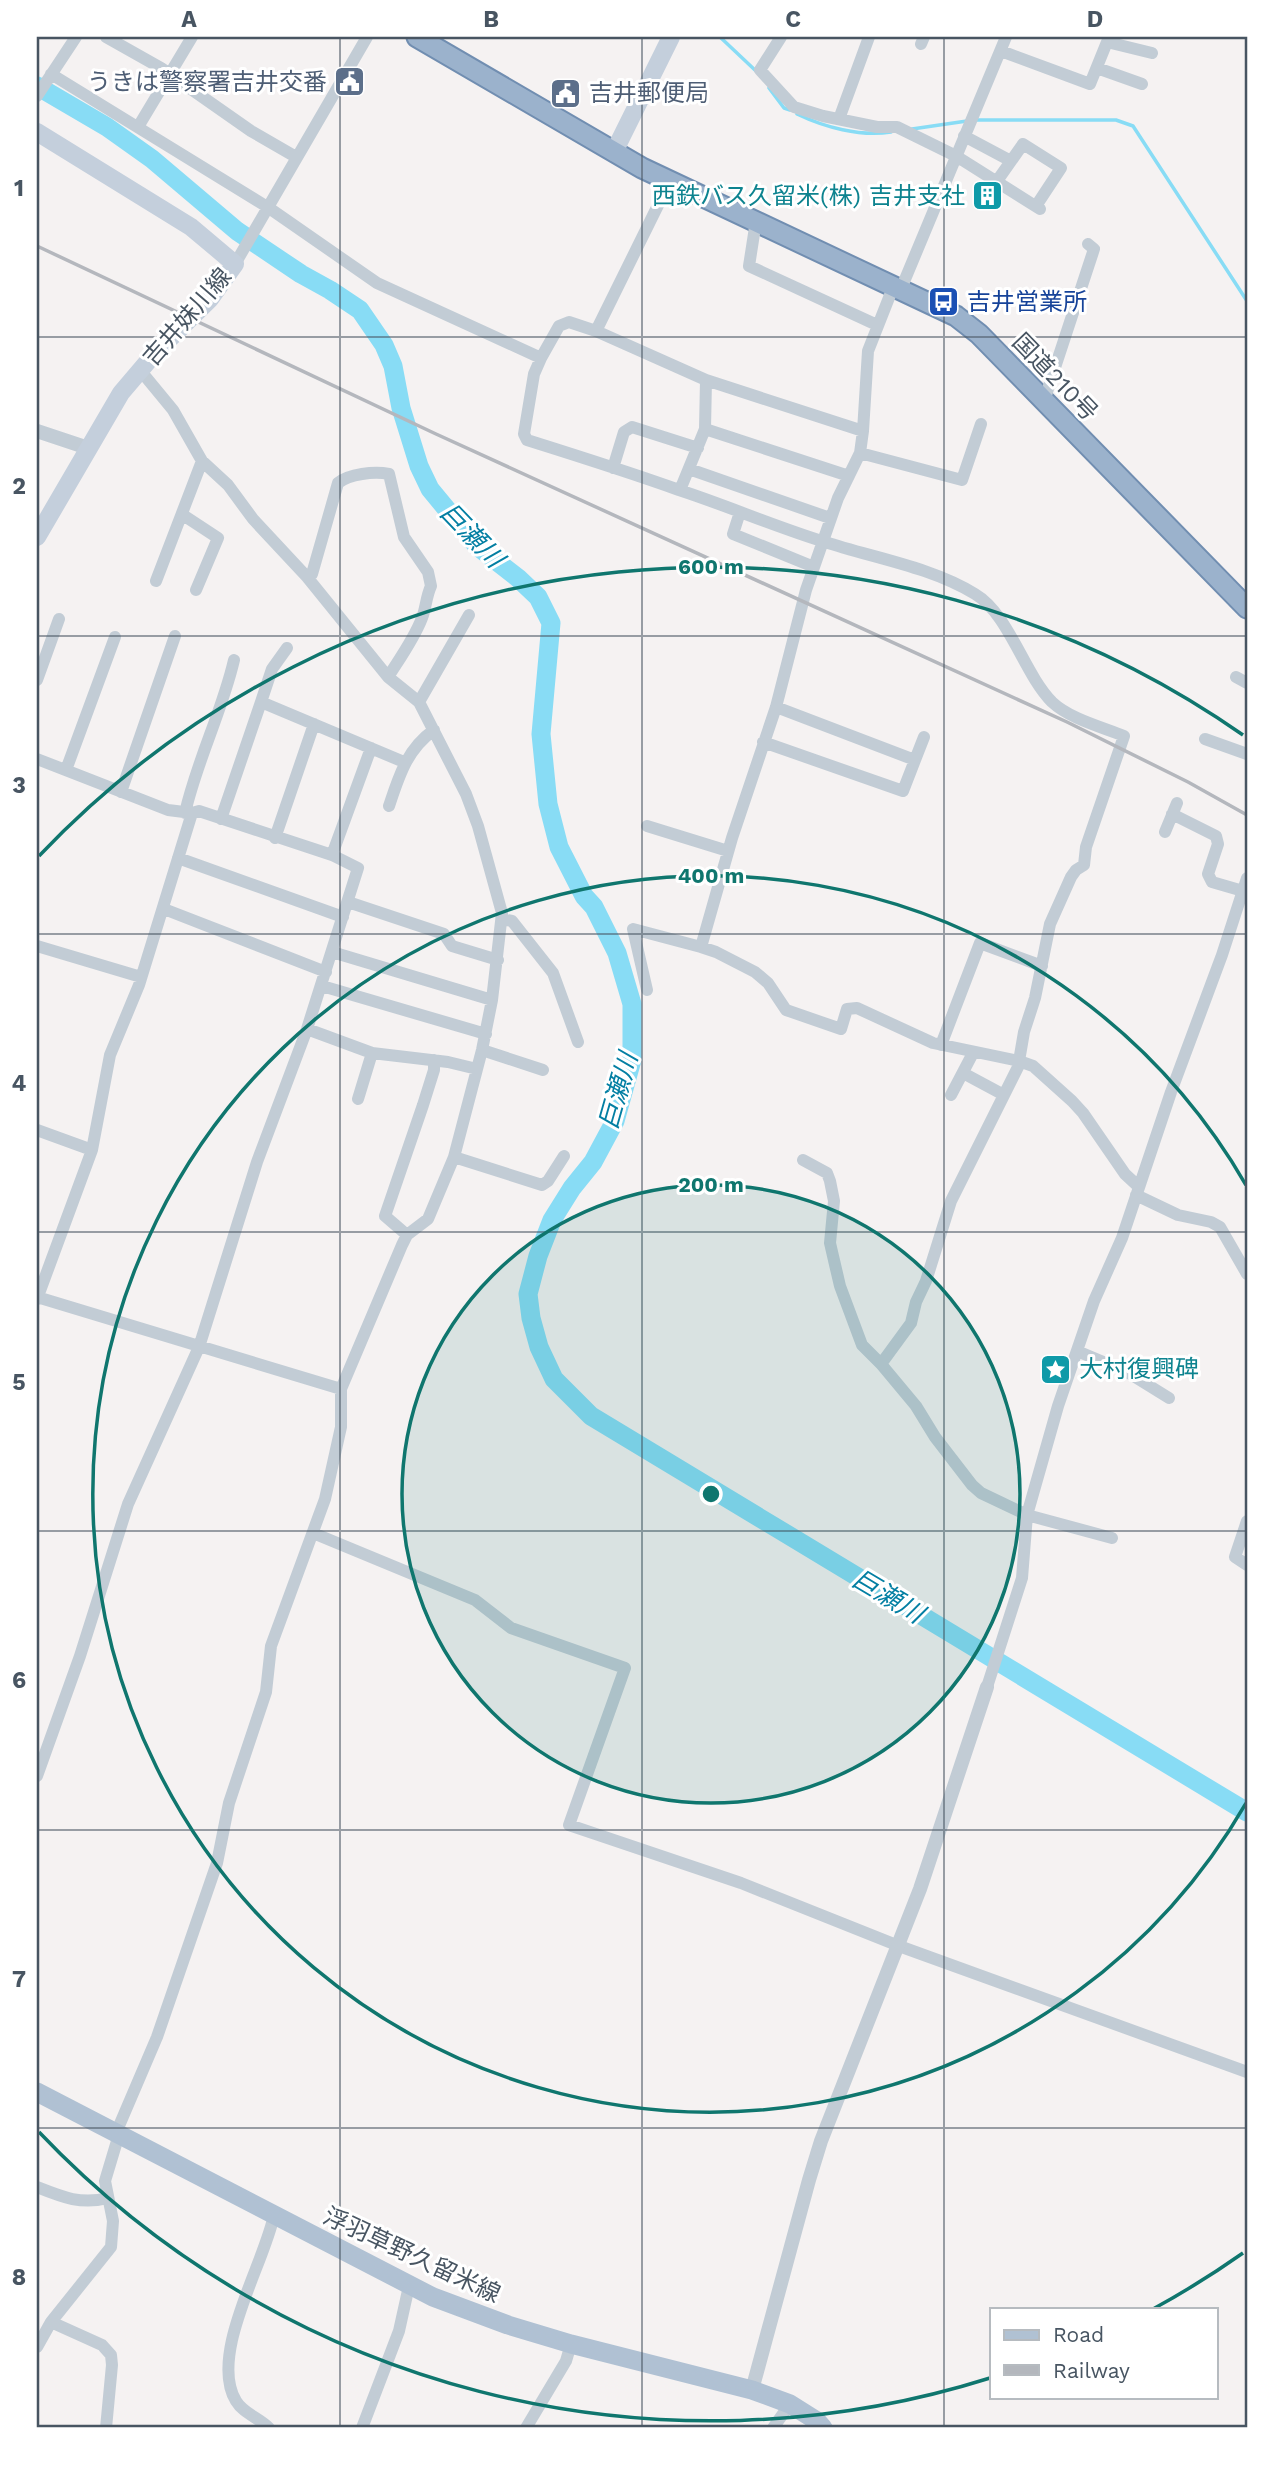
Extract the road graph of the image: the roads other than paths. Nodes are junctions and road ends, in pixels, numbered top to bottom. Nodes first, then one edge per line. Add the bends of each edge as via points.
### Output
1 (76, 37) edge
2 (106, 37) edge
3 (192, 37) edge
4 (368, 37) edge
5 (416, 37) edge
6 (781, 37) edge
7 (869, 37) edge
8 (1006, 37) edge
9 (665, 39) edge
10 (1000, 51) junction
11 (1152, 53) dead end
12 (1097, 68) junction
13 (170, 74) junction
14 (50, 75) junction
15 (1142, 84) dead end
16 (37, 96) edge
17 (839, 119) junction
18 (969, 124) junction
19 (138, 127) junction
20 (37, 132) edge
21 (614, 152) junction
22 (956, 156) junction
23 (296, 157) junction
24 (1011, 161) junction
25 (670, 181) junction
26 (997, 181) junction
27 (267, 211) junction
28 (756, 221) junction
29 (1088, 244) dead end
30 (238, 261) junction
31 (897, 287) junction
32 (877, 325) junction
33 (596, 331) junction
34 (541, 358) junction
35 (140, 370) junction
36 (706, 380) junction
37 (1044, 401) junction
38 (981, 424) dead end
39 (705, 429) junction
40 (37, 431) edge
41 (863, 431) junction
42 (88, 448) junction
43 (698, 448) junction
44 (860, 453) junction
45 (202, 461) junction
46 (613, 468) junction
47 (689, 469) junction
48 (849, 476) junction
49 (680, 490) junction
50 (740, 512) junction
51 (183, 515) junction
52 (830, 518) junction
53 (37, 537) edge
54 (822, 541) junction
55 (814, 567) junction
56 (307, 577) junction
57 (156, 581) dead end
58 (196, 590) dead end
59 (1247, 608) edge
60 (469, 615) dead end
61 (59, 619) dead end
62 (175, 636) dead end
63 (116, 638) dead end
64 (287, 648) dead end
65 (41, 657) edge
66 (234, 660) dead end
67 (388, 677) junction
68 (37, 680) edge
69 (261, 702) junction
70 (419, 702) junction
71 (776, 707) junction
72 (314, 724) junction
73 (434, 730) junction
74 (924, 737) dead end
75 (1205, 739) dead end
76 (763, 742) junction
77 (371, 748) junction
78 (1247, 754) edge
79 (37, 759) edge
80 (915, 760) junction
81 (404, 761) junction
82 (66, 771) junction
83 (121, 792) junction
84 (388, 806) dead end
85 (188, 813) junction
86 (221, 819) junction
87 (647, 827) dead end
88 (1165, 832) dead end
89 (275, 838) junction
90 (728, 851) junction
91 (332, 855) junction
92 (178, 858) junction
93 (1247, 878) edge
94 (1243, 891) junction
95 (348, 902) junction
96 (164, 909) junction
97 (342, 917) junction
98 (502, 919) junction
99 (37, 946) edge
100 (701, 947) junction
101 (332, 952) junction
102 (498, 960) junction
103 (1042, 965) junction
104 (326, 972) junction
105 (141, 978) junction
106 (322, 986) junction
107 (648, 990) dead end
108 (492, 1000) junction
109 (307, 1029) junction
110 (486, 1034) junction
111 (578, 1042) dead end
112 (941, 1045) junction
113 (482, 1050) junction
114 (372, 1053) junction
115 (973, 1053) junction
116 (434, 1060) junction
117 (1023, 1062) junction
118 (477, 1069) junction
119 (542, 1070) dead end
120 (963, 1073) junction
121 (1004, 1095) junction
122 (951, 1096) dead end
123 (358, 1099) dead end
124 (37, 1130) edge
125 (92, 1150) junction
126 (564, 1156) dead end
127 (454, 1157) junction
128 (803, 1160) dead end
129 (1137, 1191) junction
130 (407, 1235) junction
131 (1247, 1274) edge
132 (37, 1298) edge
133 (199, 1347) junction
134 (1077, 1351) junction
135 (881, 1364) junction
136 (341, 1390) junction
137 (1169, 1398) dead end
138 (1027, 1515) junction
139 (1247, 1521) edge
140 (313, 1533) junction
141 (1112, 1538) dead end
142 (1247, 1565) edge
143 (986, 1687) joint
144 (37, 1776) edge
145 (899, 1946) junction
146 (1247, 2072) edge
147 (37, 2092) edge
148 (116, 2133) junction
149 (37, 2187) edge
150 (108, 2198) junction
151 (274, 2215) junction
152 (409, 2286) junction
153 (51, 2322) junction
154 (571, 2344) junction
155 (37, 2347) edge
156 (752, 2390) junction
157 (790, 2404) junction
158 (107, 2428) edge
159 (269, 2428) edge
160 (362, 2428) edge
161 (526, 2428) edge
162 (774, 2428) edge
163 (823, 2428) edge

1 - 14 street
2 - 13 street
3 - 13 street
4 - 23 street
5 - 21 highway, 国道210号
6 - 17 street via 760,70 794,107
7 - 17 street
8 - 10 street
9 - 21 main road
10 - 12 street via 1090,84
10 - 18 street
11 - 12 street via 1107,42
12 - 15 street
13 - 19 street
13 - 23 street via 250,131
14 - 16 street
14 - 19 street
17 - 22 street via 901,130
18 - 22 street
18 - 24 street
19 - 27 street
20 - 30 main road, 吉井妹川線
21 - 25 highway, 国道210号
22 - 26 street
22 - 31 street
23 - 27 street
24 - 26 street
24 - 26 street via 1023,144 1061,168 1038,208
25 - 28 highway, 国道210号
25 - 33 street
27 - 30 street
27 - 34 street via 377,283
28 - 31 highway, 国道210号
28 - 32 street via 749,266
29 - 37 street via 1094,249
30 - 35 main road, 吉井妹川線 via 210,299
31 - 32 street
31 - 37 highway, 国道210号 via 956,316
32 - 41 street via 867,351
33 - 34 street via 564,323
33 - 36 street
34 - 46 street via 534,374 524,434 527,440
35 - 42 main road, 吉井妹川線
35 - 45 street via 173,410
36 - 39 street
36 - 41 street
37 - 59 highway, 国道210号
38 - 44 street via 962,480
39 - 43 street
39 - 48 street
40 - 42 street
41 - 44 street
42 - 53 main road, 吉井妹川線
43 - 46 street via 632,427 624,432
43 - 47 street
44 - 48 street
45 - 51 street
45 - 56 street
46 - 49 street
47 - 49 street
47 - 52 street
48 - 52 street
49 - 50 street
50 - 54 street
50 - 55 street via 733,534
51 - 57 street
51 - 58 street via 218,538
52 - 54 street
54 - 55 street
54 - 103 street via 936,576 979,596 993,609 1054,704 1124,736 1084,865 1071,877 1053,915
55 - 71 street
56 - 67 street
56 - 67 street via 312,574 338,483 345,477 389,474 404,537 428,572 431,586 416,632
60 - 70 street
61 - 65 street
62 - 83 street
63 - 82 street
64 - 69 street via 272,669
65 - 68 street
66 - 85 street via 193,778
67 - 70 street
69 - 72 street
69 - 86 street
70 - 73 street
71 - 76 street
71 - 80 street
72 - 77 street
72 - 89 street
73 - 81 street
73 - 98 street via 478,826
74 - 80 street
75 - 78 street
76 - 80 street via 903,791
76 - 90 street
77 - 81 street
77 - 91 street
79 - 82 street
81 - 84 street
82 - 83 street
83 - 85 street
85 - 86 street via 199,811
85 - 92 street
86 - 89 street
87 - 90 street
88 - 94 street via 1174,809 1216,836 1218,844 1208,874 1212,882
89 - 91 street
90 - 100 street
91 - 95 street via 358,868
92 - 96 street
92 - 97 street
93 - 94 street
94 - 129 street
95 - 97 street
95 - 102 street via 444,934 452,946
96 - 104 street
96 - 105 street
97 - 101 street
98 - 102 street
98 - 111 street via 512,921 553,973
99 - 105 street
100 - 107 street via 633,929
100 - 112 street via 755,972 786,1010 841,1029 847,1009 857,1008
101 - 104 street
101 - 108 street
102 - 108 street
103 - 112 street via 980,943
103 - 117 street
104 - 106 street
105 - 125 street via 110,1055
106 - 109 street
106 - 110 street
108 - 110 street
109 - 114 street
109 - 133 street via 257,1161
110 - 113 street
112 - 115 street
113 - 118 street
113 - 119 street
114 - 116 street
114 - 123 street
115 - 117 street
115 - 120 street
116 - 118 street
116 - 130 street via 385,1216
117 - 121 street
117 - 129 street via 1083,1114
118 - 127 street
120 - 121 street
120 - 122 street
121 - 135 street via 951,1201 911,1323
124 - 125 street
125 - 132 street
126 - 127 street via 542,1185
127 - 130 street via 428,1219
128 - 135 street via 827,1172 834,1200 831,1243 840,1286 862,1345
129 - 131 street via 1178,1215 1220,1227
129 - 134 street
130 - 136 street
132 - 133 street
133 - 136 street
133 - 144 street via 128,1504
134 - 137 street via 1127,1372
134 - 138 street
135 - 138 street via 972,1485
136 - 140 street via 336,1453
138 - 141 street
138 - 143 street via 1022,1578
139 - 142 street via 1235,1557
140 - 145 street via 475,1600 511,1628 625,1668 569,1825 739,1882
140 - 148 street via 271,1646 266,1692 229,1803 217,1863 157,2037
143 - 145 street
145 - 146 street
145 - 156 street via 821,2140
147 - 148 main road, 浮羽草野久留米線
148 - 150 street via 105,2181
148 - 151 main road, 浮羽草野久留米線
149 - 150 street via 69,2200
150 - 153 street via 113,2221 111,2247
151 - 152 main road, 浮羽草野久留米線
151 - 159 street via 237,2319 229,2366 237,2404
152 - 154 main road, 浮羽草野久留米線 via 496,2321
152 - 160 street via 399,2331
153 - 155 street
153 - 158 street via 102,2345 111,2355
154 - 156 main road, 浮羽草野久留米線
154 - 161 street via 566,2361
156 - 157 main road, 浮羽草野久留米線
157 - 162 street
157 - 163 main road, 浮羽草野久留米線

